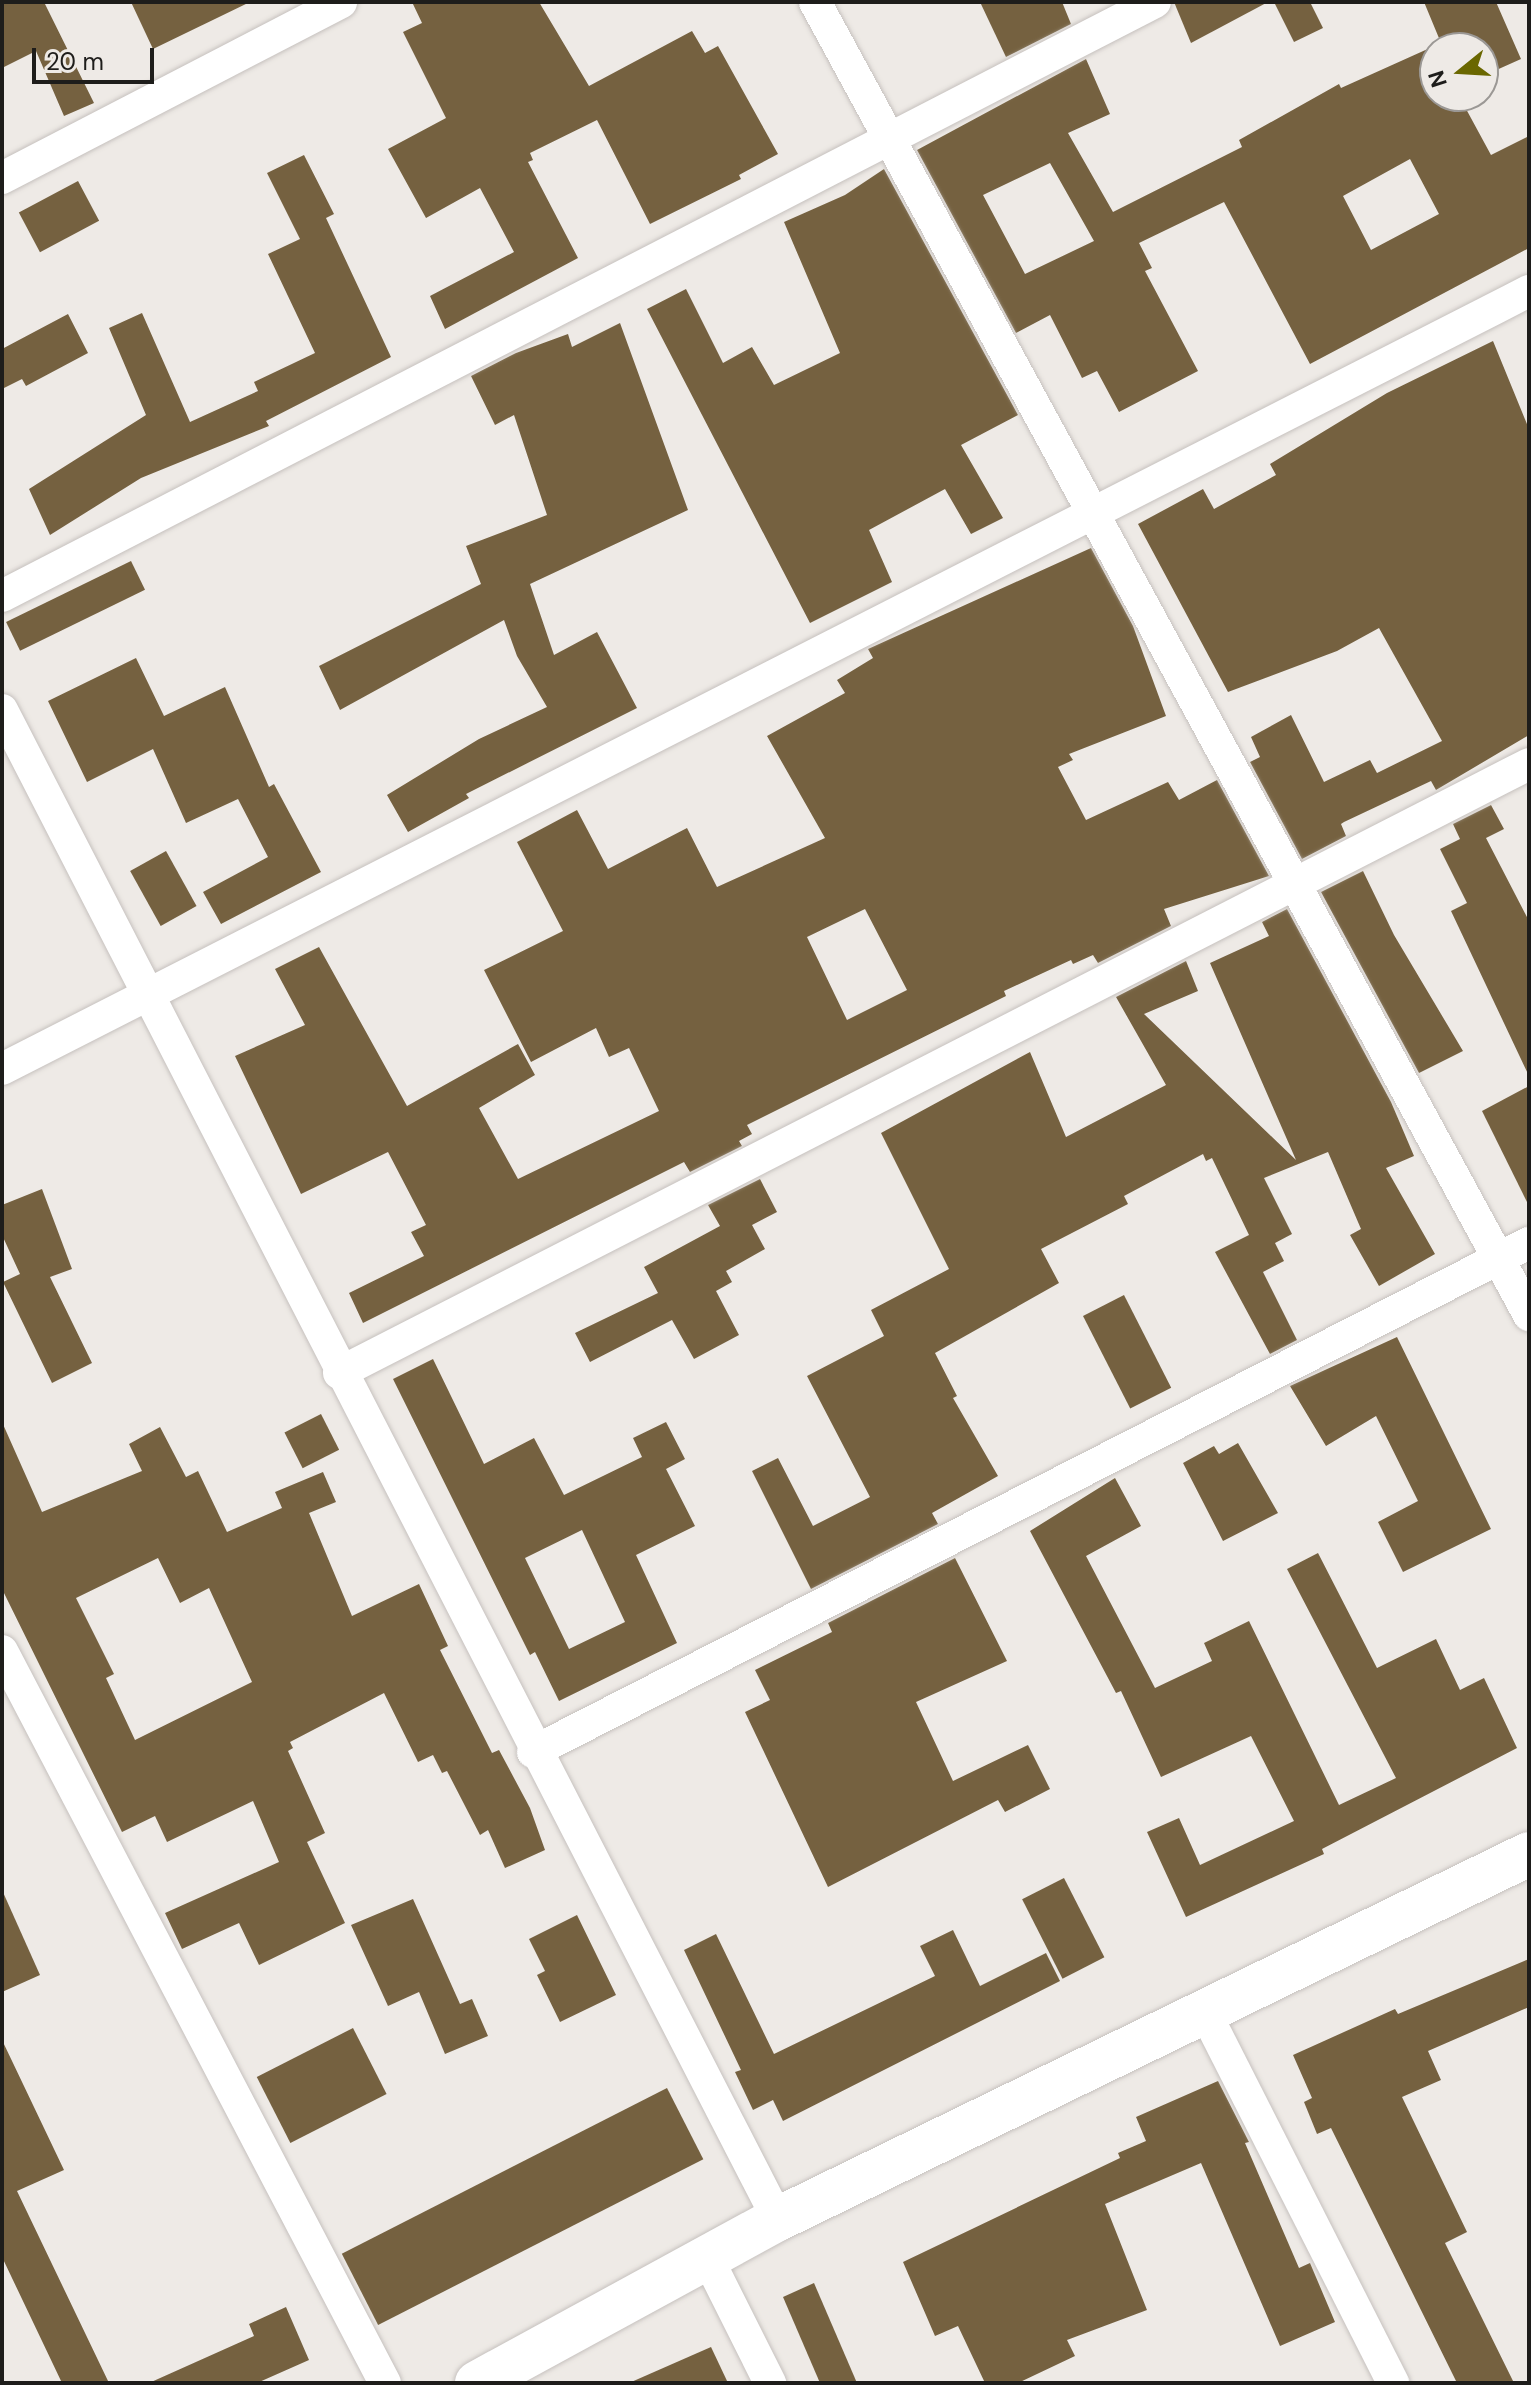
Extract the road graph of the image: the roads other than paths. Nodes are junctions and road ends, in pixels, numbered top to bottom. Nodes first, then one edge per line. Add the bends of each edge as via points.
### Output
1 (341, 2) edge
2 (815, 2) edge
3 (1155, 2) edge
4 (889, 139) junction
5 (2, 178) edge
6 (1529, 291) edge
7 (1093, 513) junction
8 (2, 596) edge
9 (2, 710) edge
10 (1529, 764) edge
11 (1295, 884) junction
12 (147, 995) junction
13 (2, 1069) edge
14 (1529, 1243) edge
15 (1499, 1259) junction
16 (1529, 1315) edge
17 (339, 1373) junction
18 (2, 1651) edge
19 (533, 1752) junction
20 (1529, 1854) edge
21 (1206, 2014) junction
22 (778, 2219) junction
23 (708, 2259) junction
24 (385, 2383) edge
25 (477, 2383) edge
26 (770, 2383) edge
27 (1393, 2383) edge

1 - 5 street
2 - 4 street
3 - 4 street
4 - 7 street
4 - 8 street
6 - 7 street
7 - 11 street
7 - 12 street
9 - 12 street
10 - 11 street
11 - 15 street
11 - 17 street
12 - 13 street
12 - 17 street
14 - 15 street
15 - 16 street
15 - 19 street
17 - 19 street
18 - 24 street
19 - 22 street
20 - 21 main road
21 - 22 main road
21 - 27 street
22 - 23 main road
23 - 25 main road
23 - 26 street

